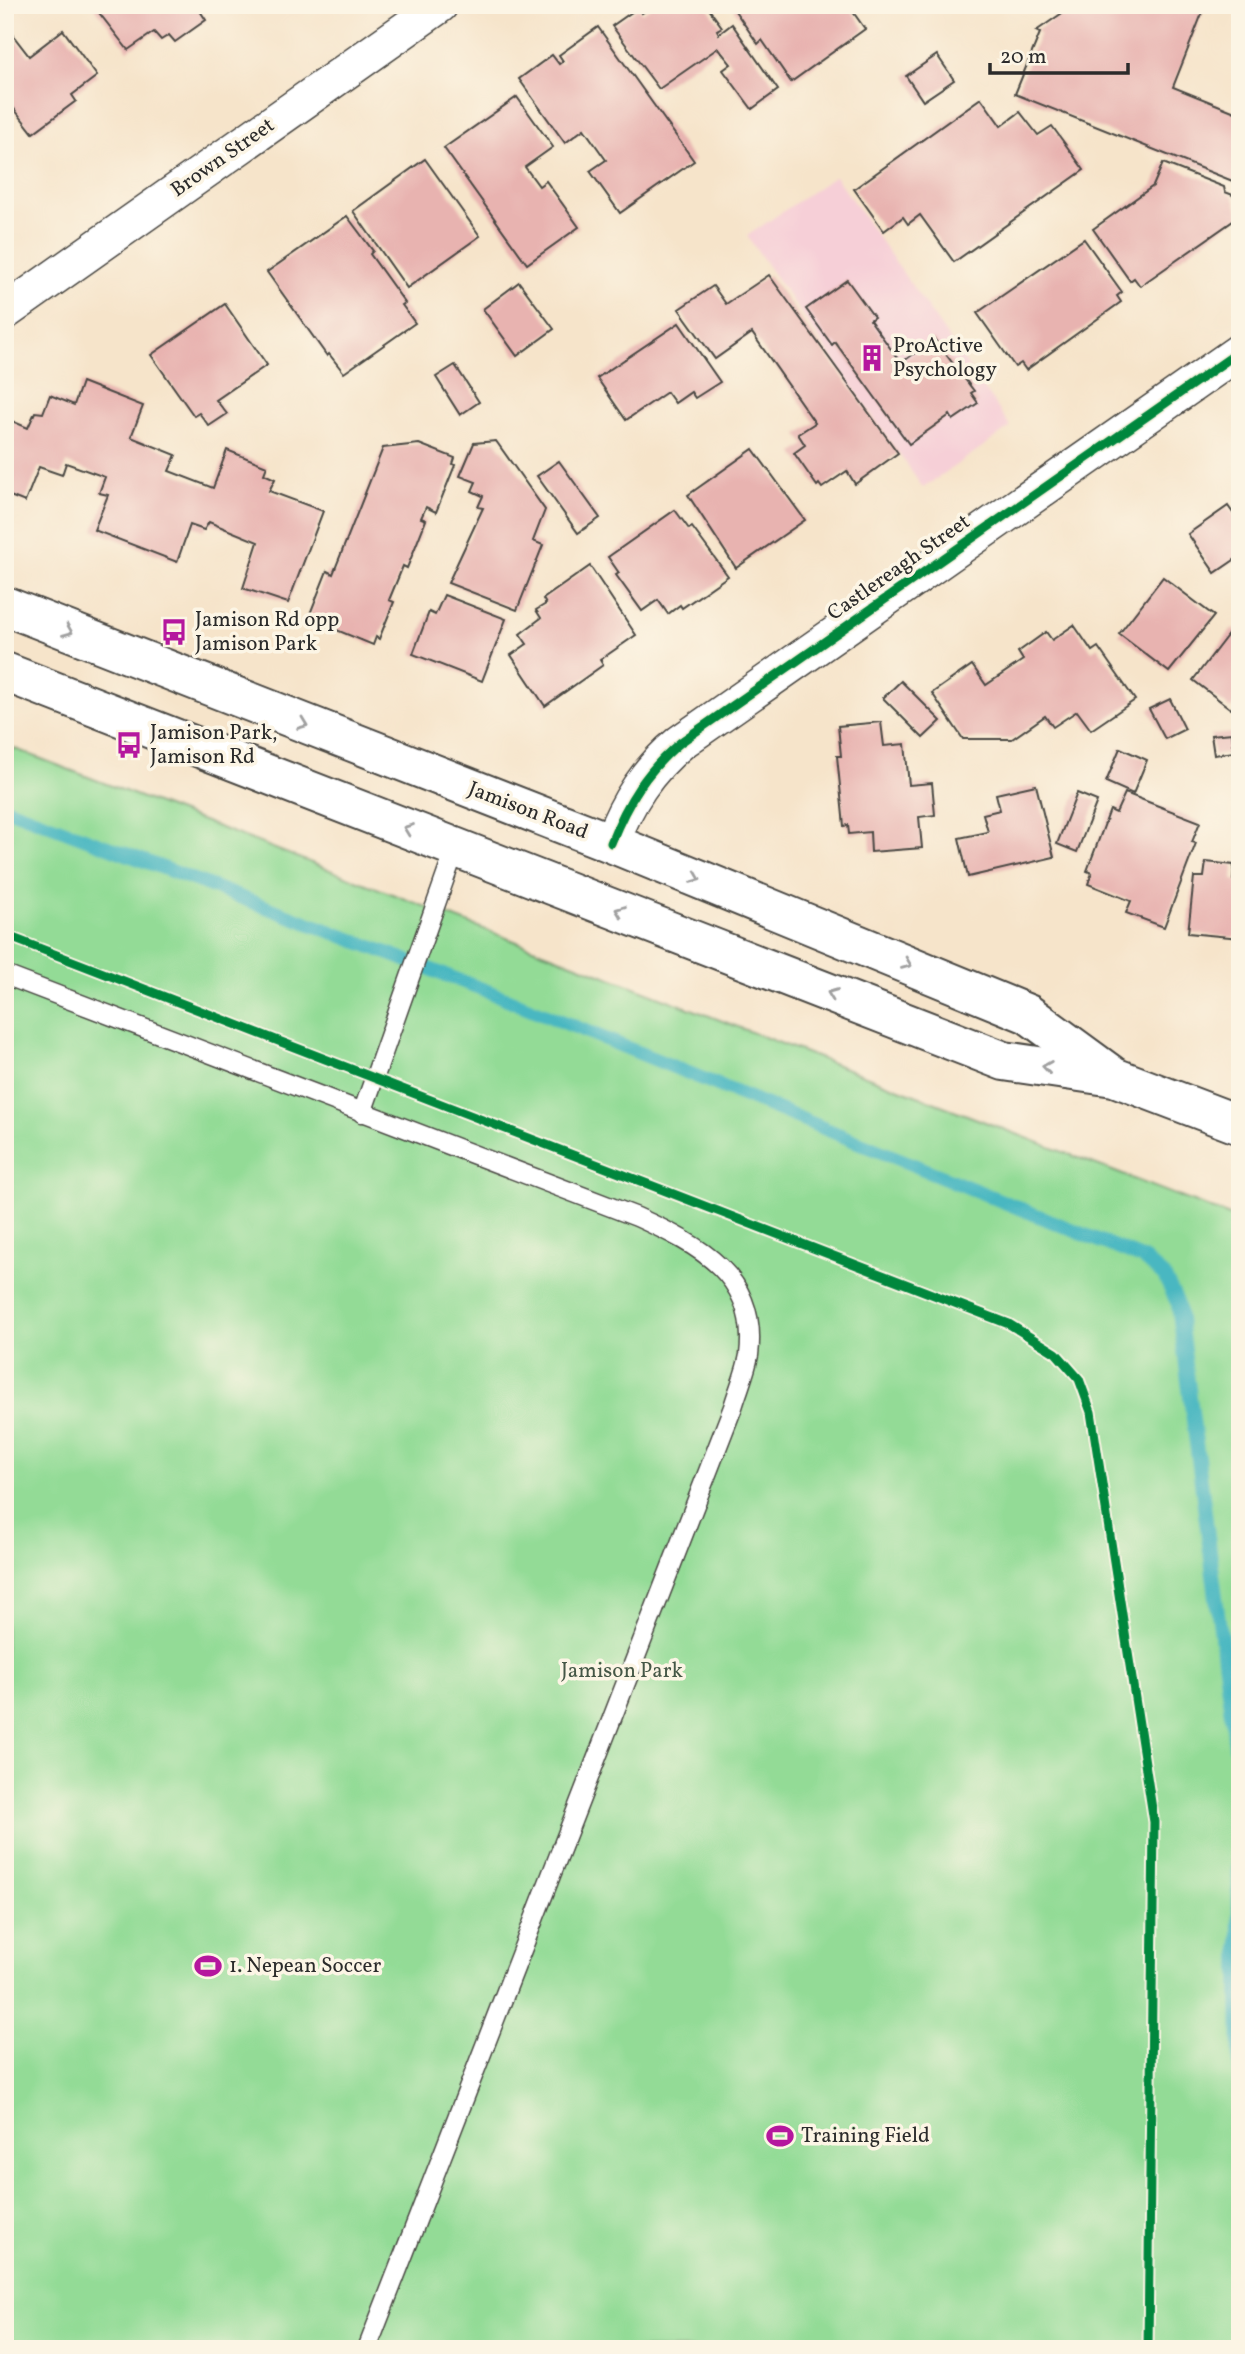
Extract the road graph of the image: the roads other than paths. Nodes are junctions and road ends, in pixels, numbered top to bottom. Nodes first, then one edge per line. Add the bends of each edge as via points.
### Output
1 (440, 5) edge
2 (5, 312) edge
3 (1240, 351) edge
4 (5, 606) edge
5 (5, 672) edge
6 (611, 843) junction
7 (456, 847) junction
8 (5, 975) edge
9 (1114, 1077) junction
10 (362, 1113) junction
11 (1240, 1125) edge
12 (367, 2349) edge

1 - 2 street, Brown Street
3 - 6 street, Castlereagh Street via 681,742 632,795
4 -> 6 main road, Jamison Road
7 -> 5 main road, Jamison Road
6 -> 9 main road, Jamison Road via 1028,1014
9 -> 7 main road, Jamison Road via 1004,1061
7 - 10 lane
8 - 10 lane
9 - 11 main road, Jamison Road
10 - 12 lane via 688,1240 720,1264 740,1293 750,1321 748,1356 733,1406

